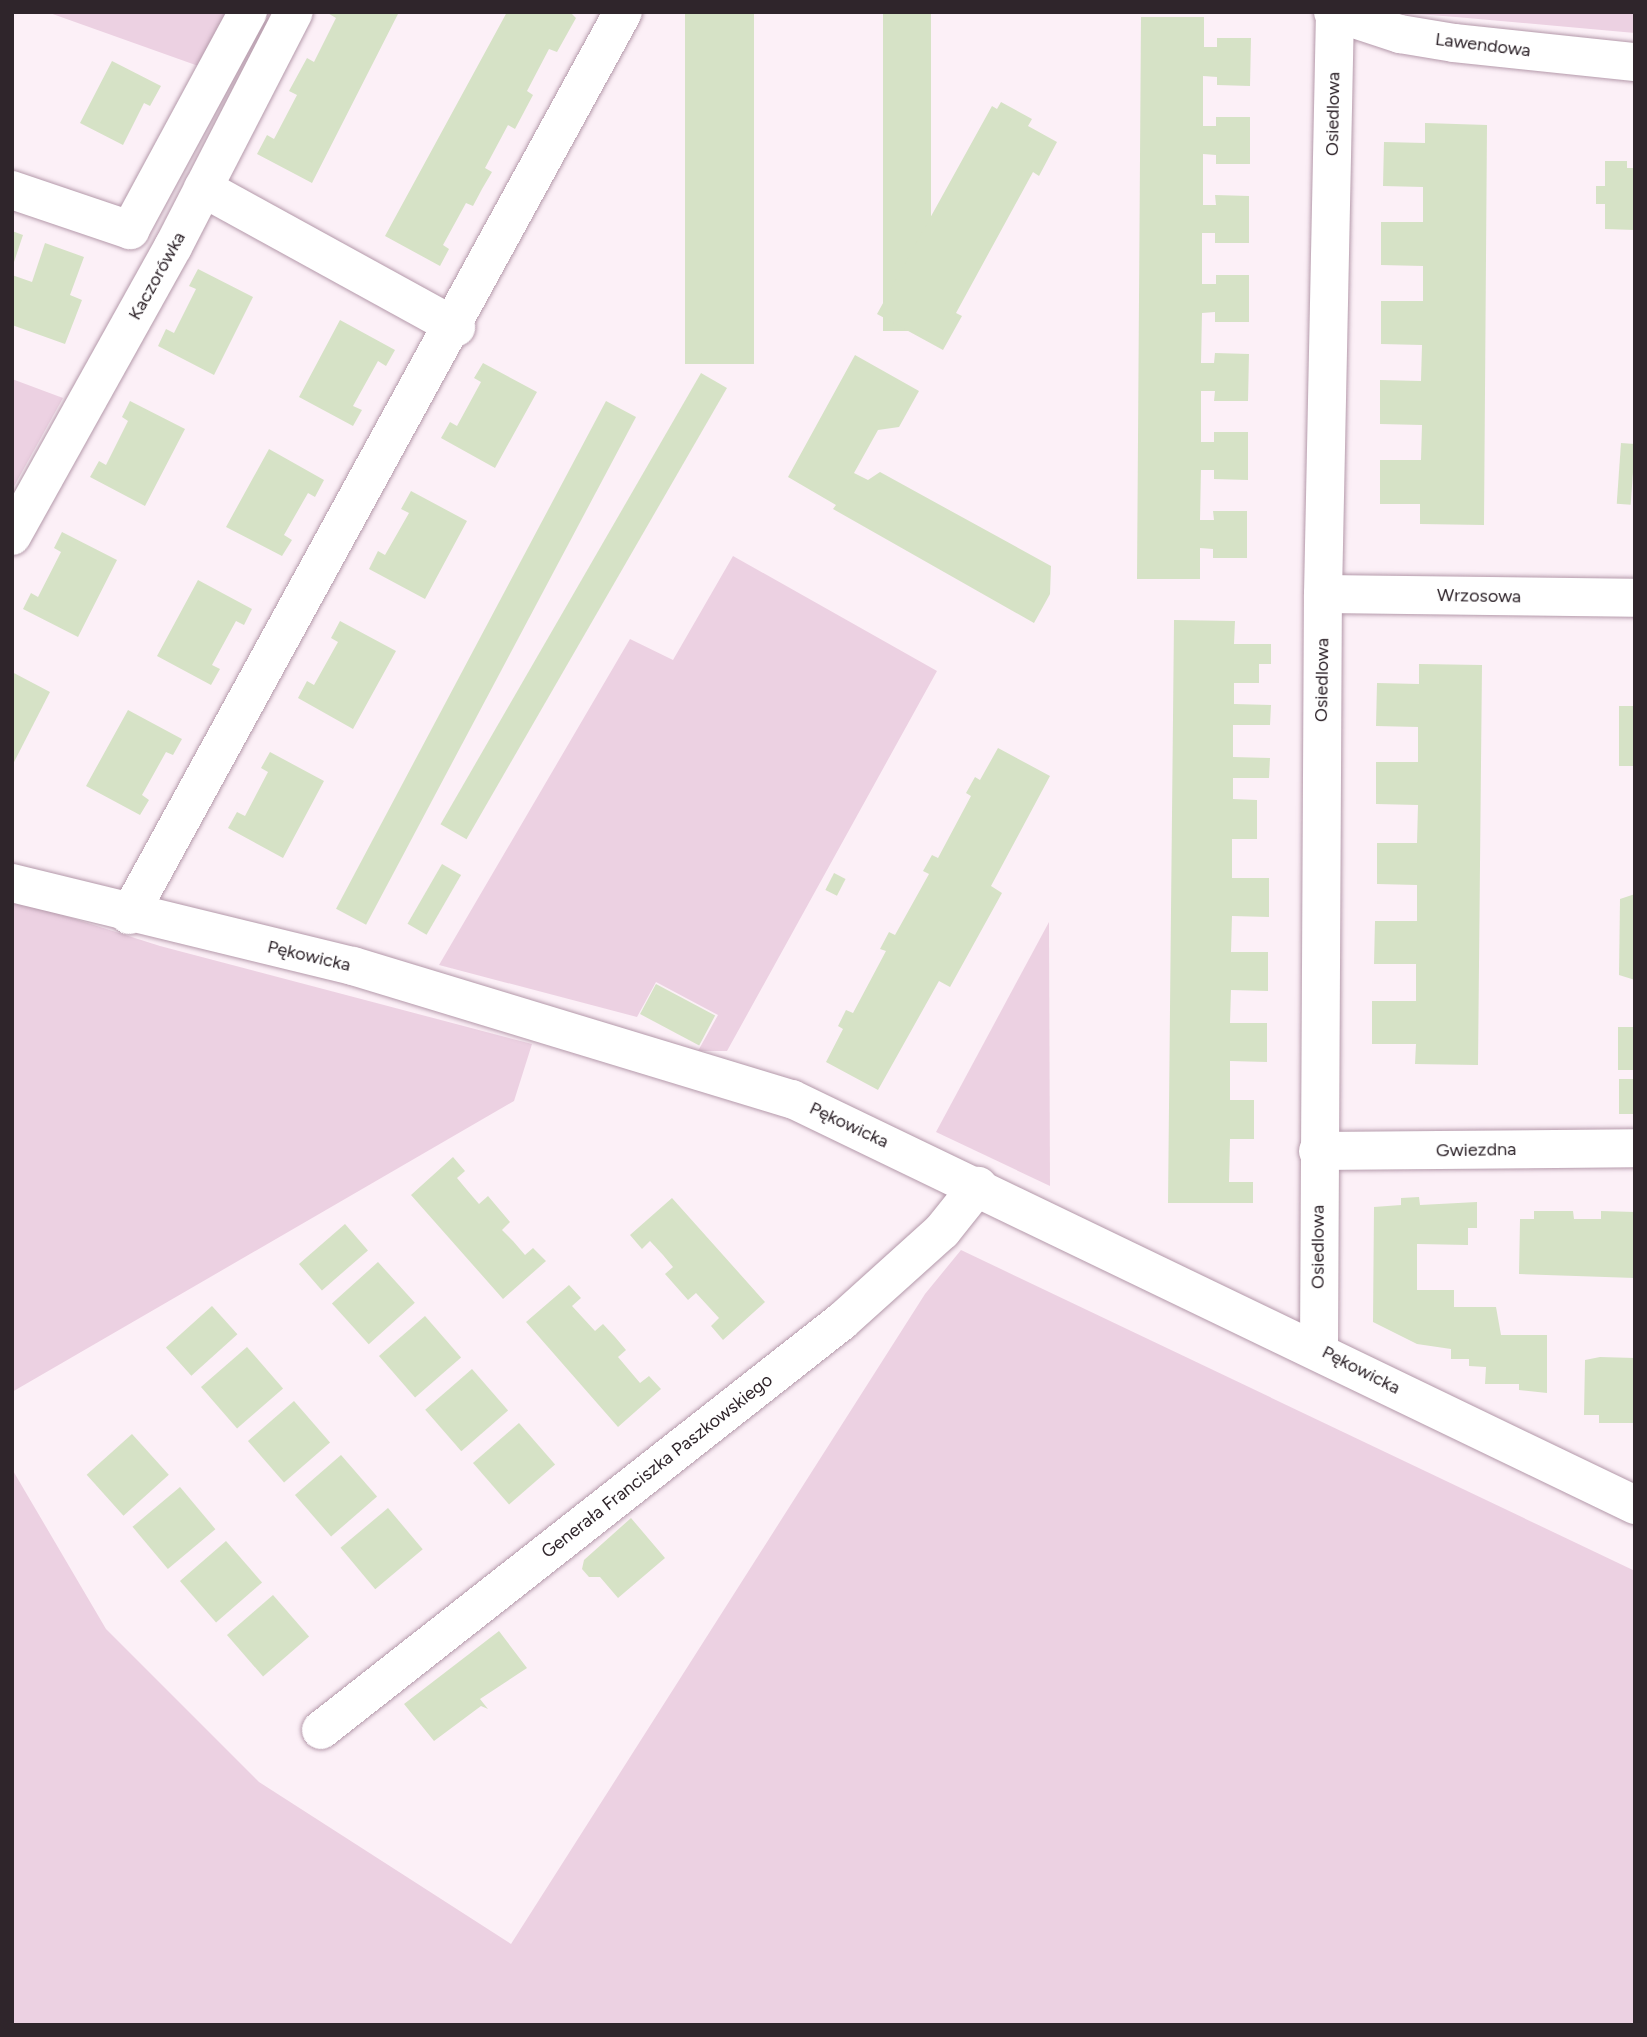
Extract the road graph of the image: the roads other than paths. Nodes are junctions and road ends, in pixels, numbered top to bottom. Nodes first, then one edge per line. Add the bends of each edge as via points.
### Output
1 (248, 12) edge
2 (294, 12) edge
3 (623, 12) edge
4 (1334, 13) edge
5 (1635, 62) edge
6 (203, 188) junction
7 (12, 190) edge
8 (456, 327) junction
9 (12, 536) edge
10 (1323, 594) junction
11 (1635, 598) edge
12 (12, 883) edge
13 (129, 915) junction
14 (1635, 1148) edge
15 (1318, 1152) junction
16 (978, 1185) junction
17 (1319, 1348) junction
18 (1635, 1505) edge
19 (321, 1730) dead end

1 - 7 street via 130,230
2 - 6 street, Kaczorówka
3 - 8 street
4 - 5 street, Lawendowa via 1400,34 1454,43
4 - 10 street, Osiedlowa
6 - 8 street
6 - 9 street, Kaczorówka
8 - 13 street
10 - 11 street, Wrzosowa
10 - 15 street, Osiedlowa
12 - 13 street, Pękowicka
13 - 16 street, Pękowicka via 393,977 776,1093
14 - 15 street, Gwiezdna
15 - 17 street, Osiedlowa
16 - 17 street, Pękowicka
16 - 19 street, Generała Franciszka Paszkowskiego via 942,1231 842,1321
17 - 18 street, Pękowicka

